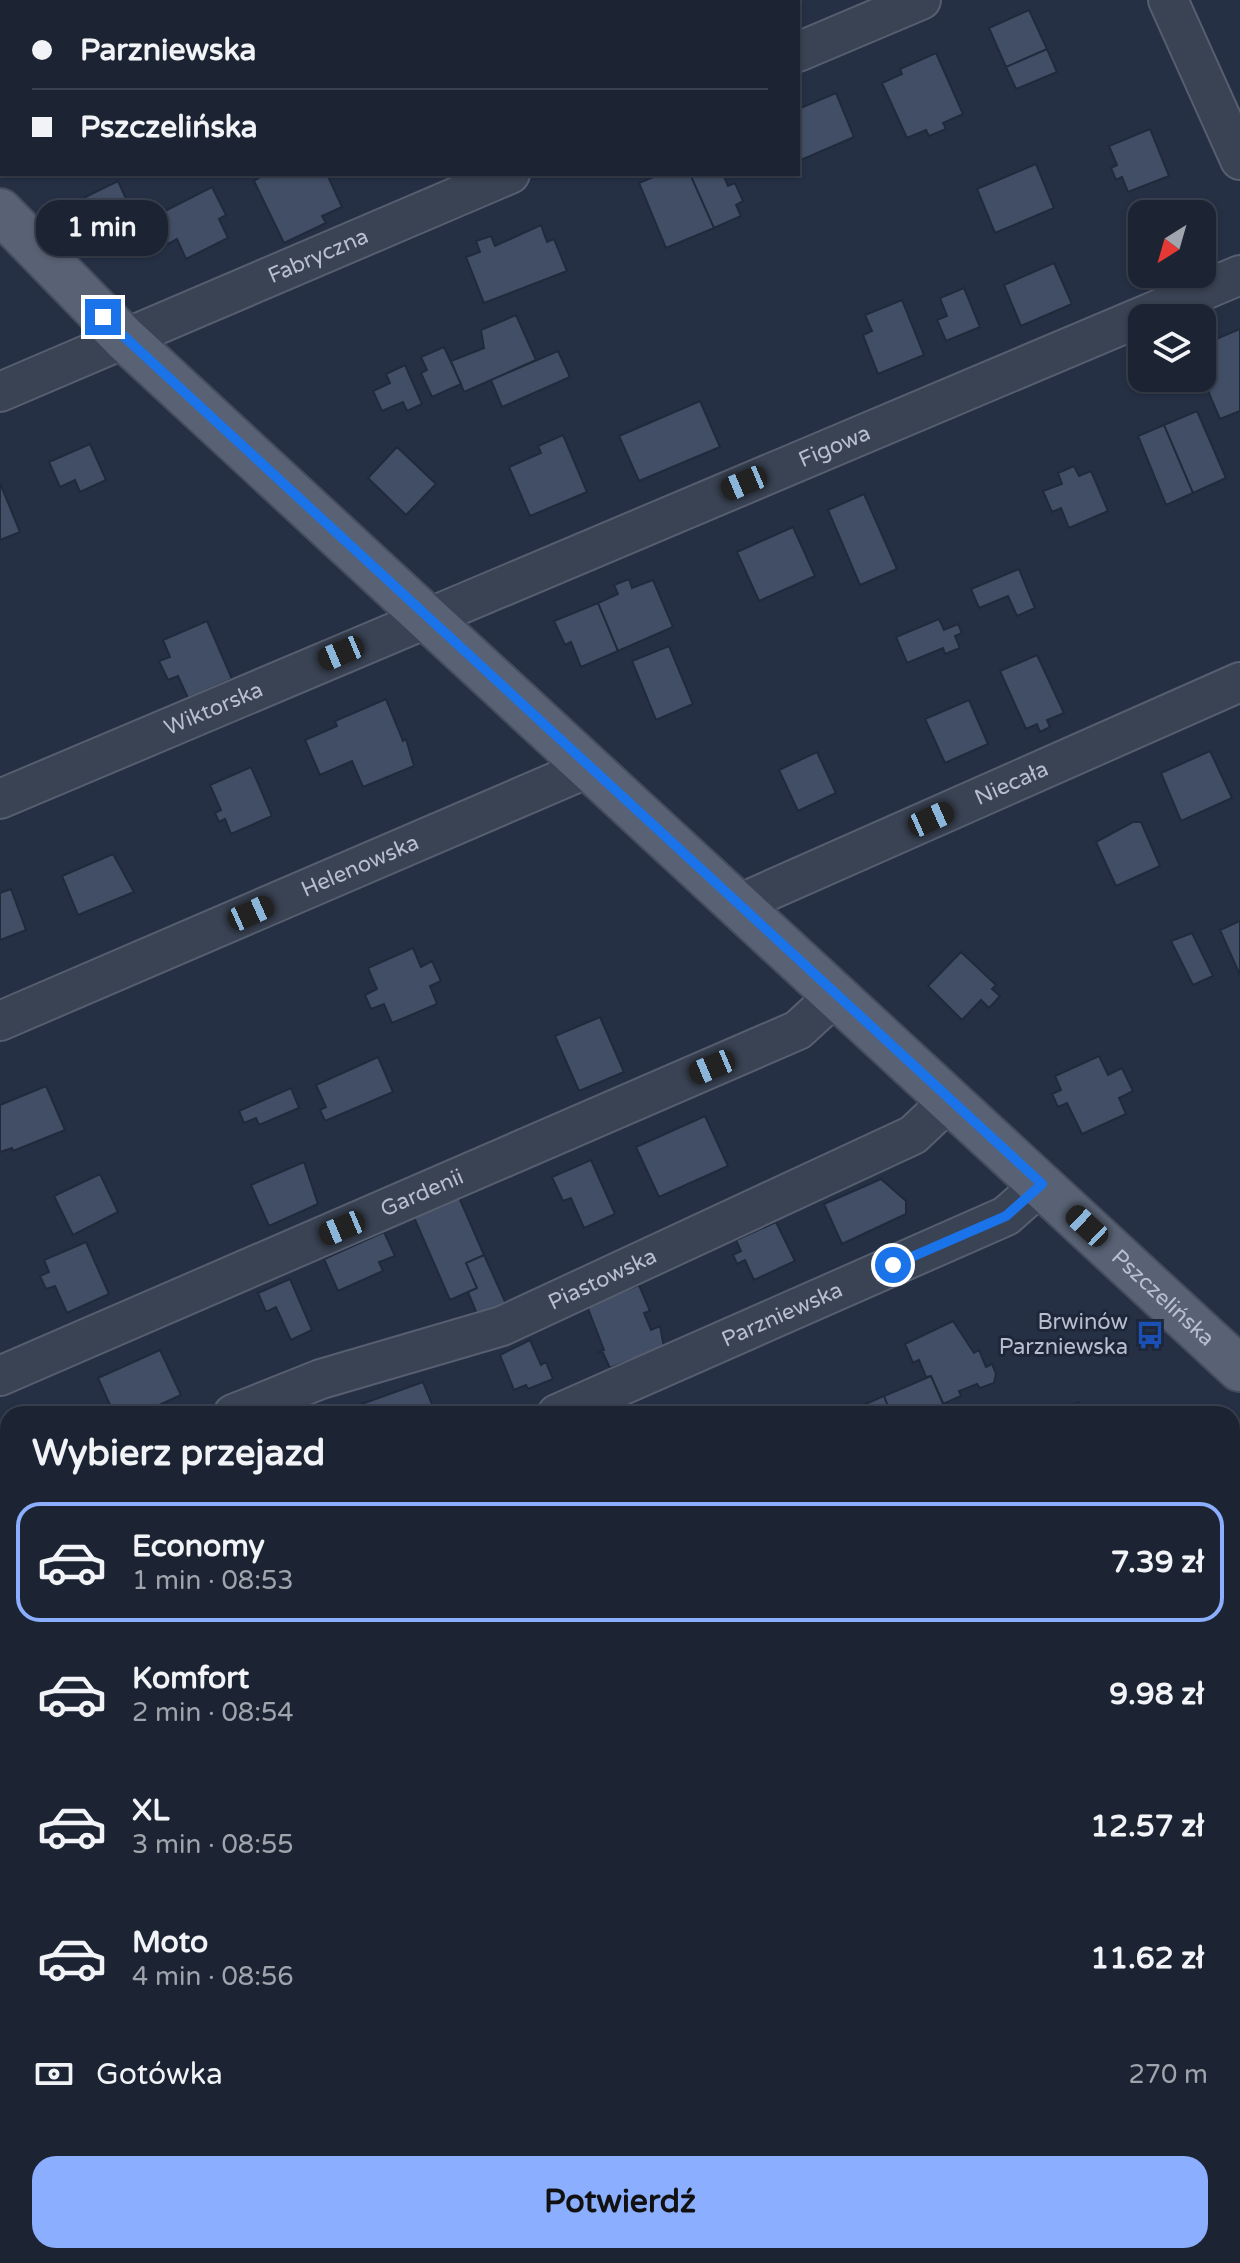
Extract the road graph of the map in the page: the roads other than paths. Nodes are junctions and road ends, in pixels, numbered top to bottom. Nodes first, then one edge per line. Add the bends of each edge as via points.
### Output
1 (921, 0) edge
2 (1168, 0) edge
3 (800, 51) edge
4 (1240, 160) edge
5 (505, 176) edge
6 (0, 211) edge
7 (1240, 275) edge
8 (124, 338) junction
9 (0, 392) edge
10 (427, 616) junction
11 (1240, 682) edge
12 (588, 768) junction
13 (0, 799) edge
14 (739, 904) junction
15 (836, 995) junction
16 (0, 1021) edge
17 (950, 1100) junction
18 (1042, 1184) junction
19 (1240, 1369) edge
20 (0, 1376) edge
21 (253, 1406) edge
22 (575, 1406) edge

1 - 3 street
2 - 4 street
5 - 8 street, Fabryczna
6 - 8 main road, Pszczelińska
7 - 10 street, Figowa
8 - 9 street, Fabryczna
8 - 10 main road, Pszczelińska
10 - 12 main road, Pszczelińska
10 - 13 street, Wiktorska
11 - 14 street, Niecała
12 - 14 main road, Pszczelińska
12 - 16 street, Helenowska
14 - 15 main road, Pszczelińska
15 - 17 main road, Pszczelińska
15 - 20 street, Gardenii via 798,1030
17 - 18 main road, Pszczelińska
17 - 21 street, Piastowska via 913,1135 502,1326 321,1379
18 - 19 main road, Pszczelińska
18 - 22 street, Parzniewska via 1006,1216

